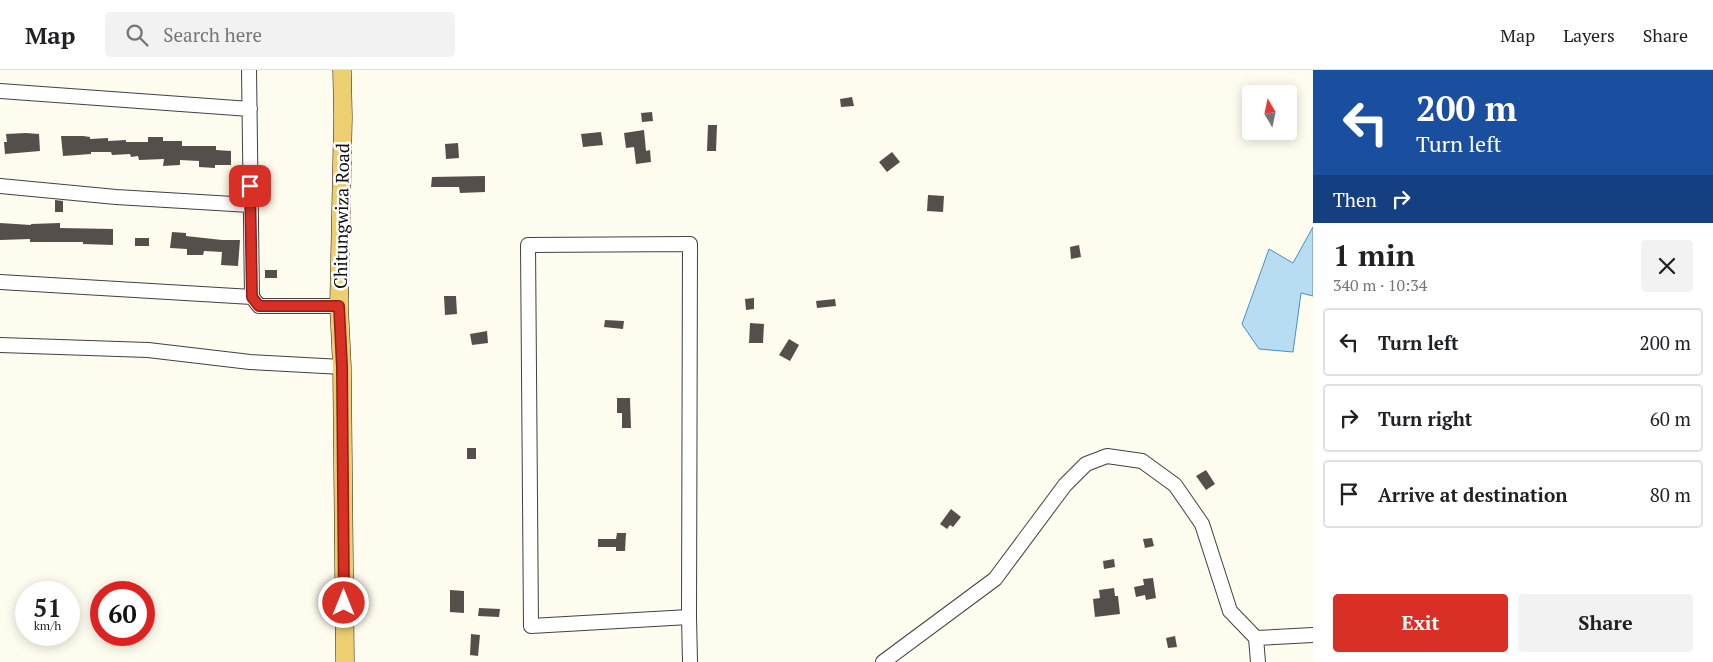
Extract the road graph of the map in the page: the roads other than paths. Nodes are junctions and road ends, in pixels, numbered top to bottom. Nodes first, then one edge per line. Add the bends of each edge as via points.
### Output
1 (249, 70) edge
2 (342, 70) edge
3 (0, 91) edge
4 (250, 109) junction
5 (0, 186) edge
6 (250, 205) junction
7 (0, 282) edge
8 (252, 297) junction
9 (339, 306) junction
10 (0, 345) edge
11 (342, 367) junction
12 (688, 618) junction
13 (1313, 635) edge
14 (1256, 638) junction
15 (345, 662) edge
16 (690, 662) edge
17 (883, 662) edge
18 (1258, 662) edge

1 - 4 street
2 - 9 main road, Chitungwiza Road
3 - 4 street
4 - 6 street
5 - 6 street
6 - 8 street
7 - 8 street
8 - 9 street via 259,306
9 - 11 main road, Chitungwiza Road
10 - 11 street via 148,350 250,362
11 - 15 main road, Chitungwiza Road
12 - 12 street via 690,244 528,245 531,626
12 - 16 street
13 - 14 street
14 - 17 street via 1230,611 1202,524 1175,485 1142,461 1107,456 1086,464 1065,485 995,579
14 - 18 street

